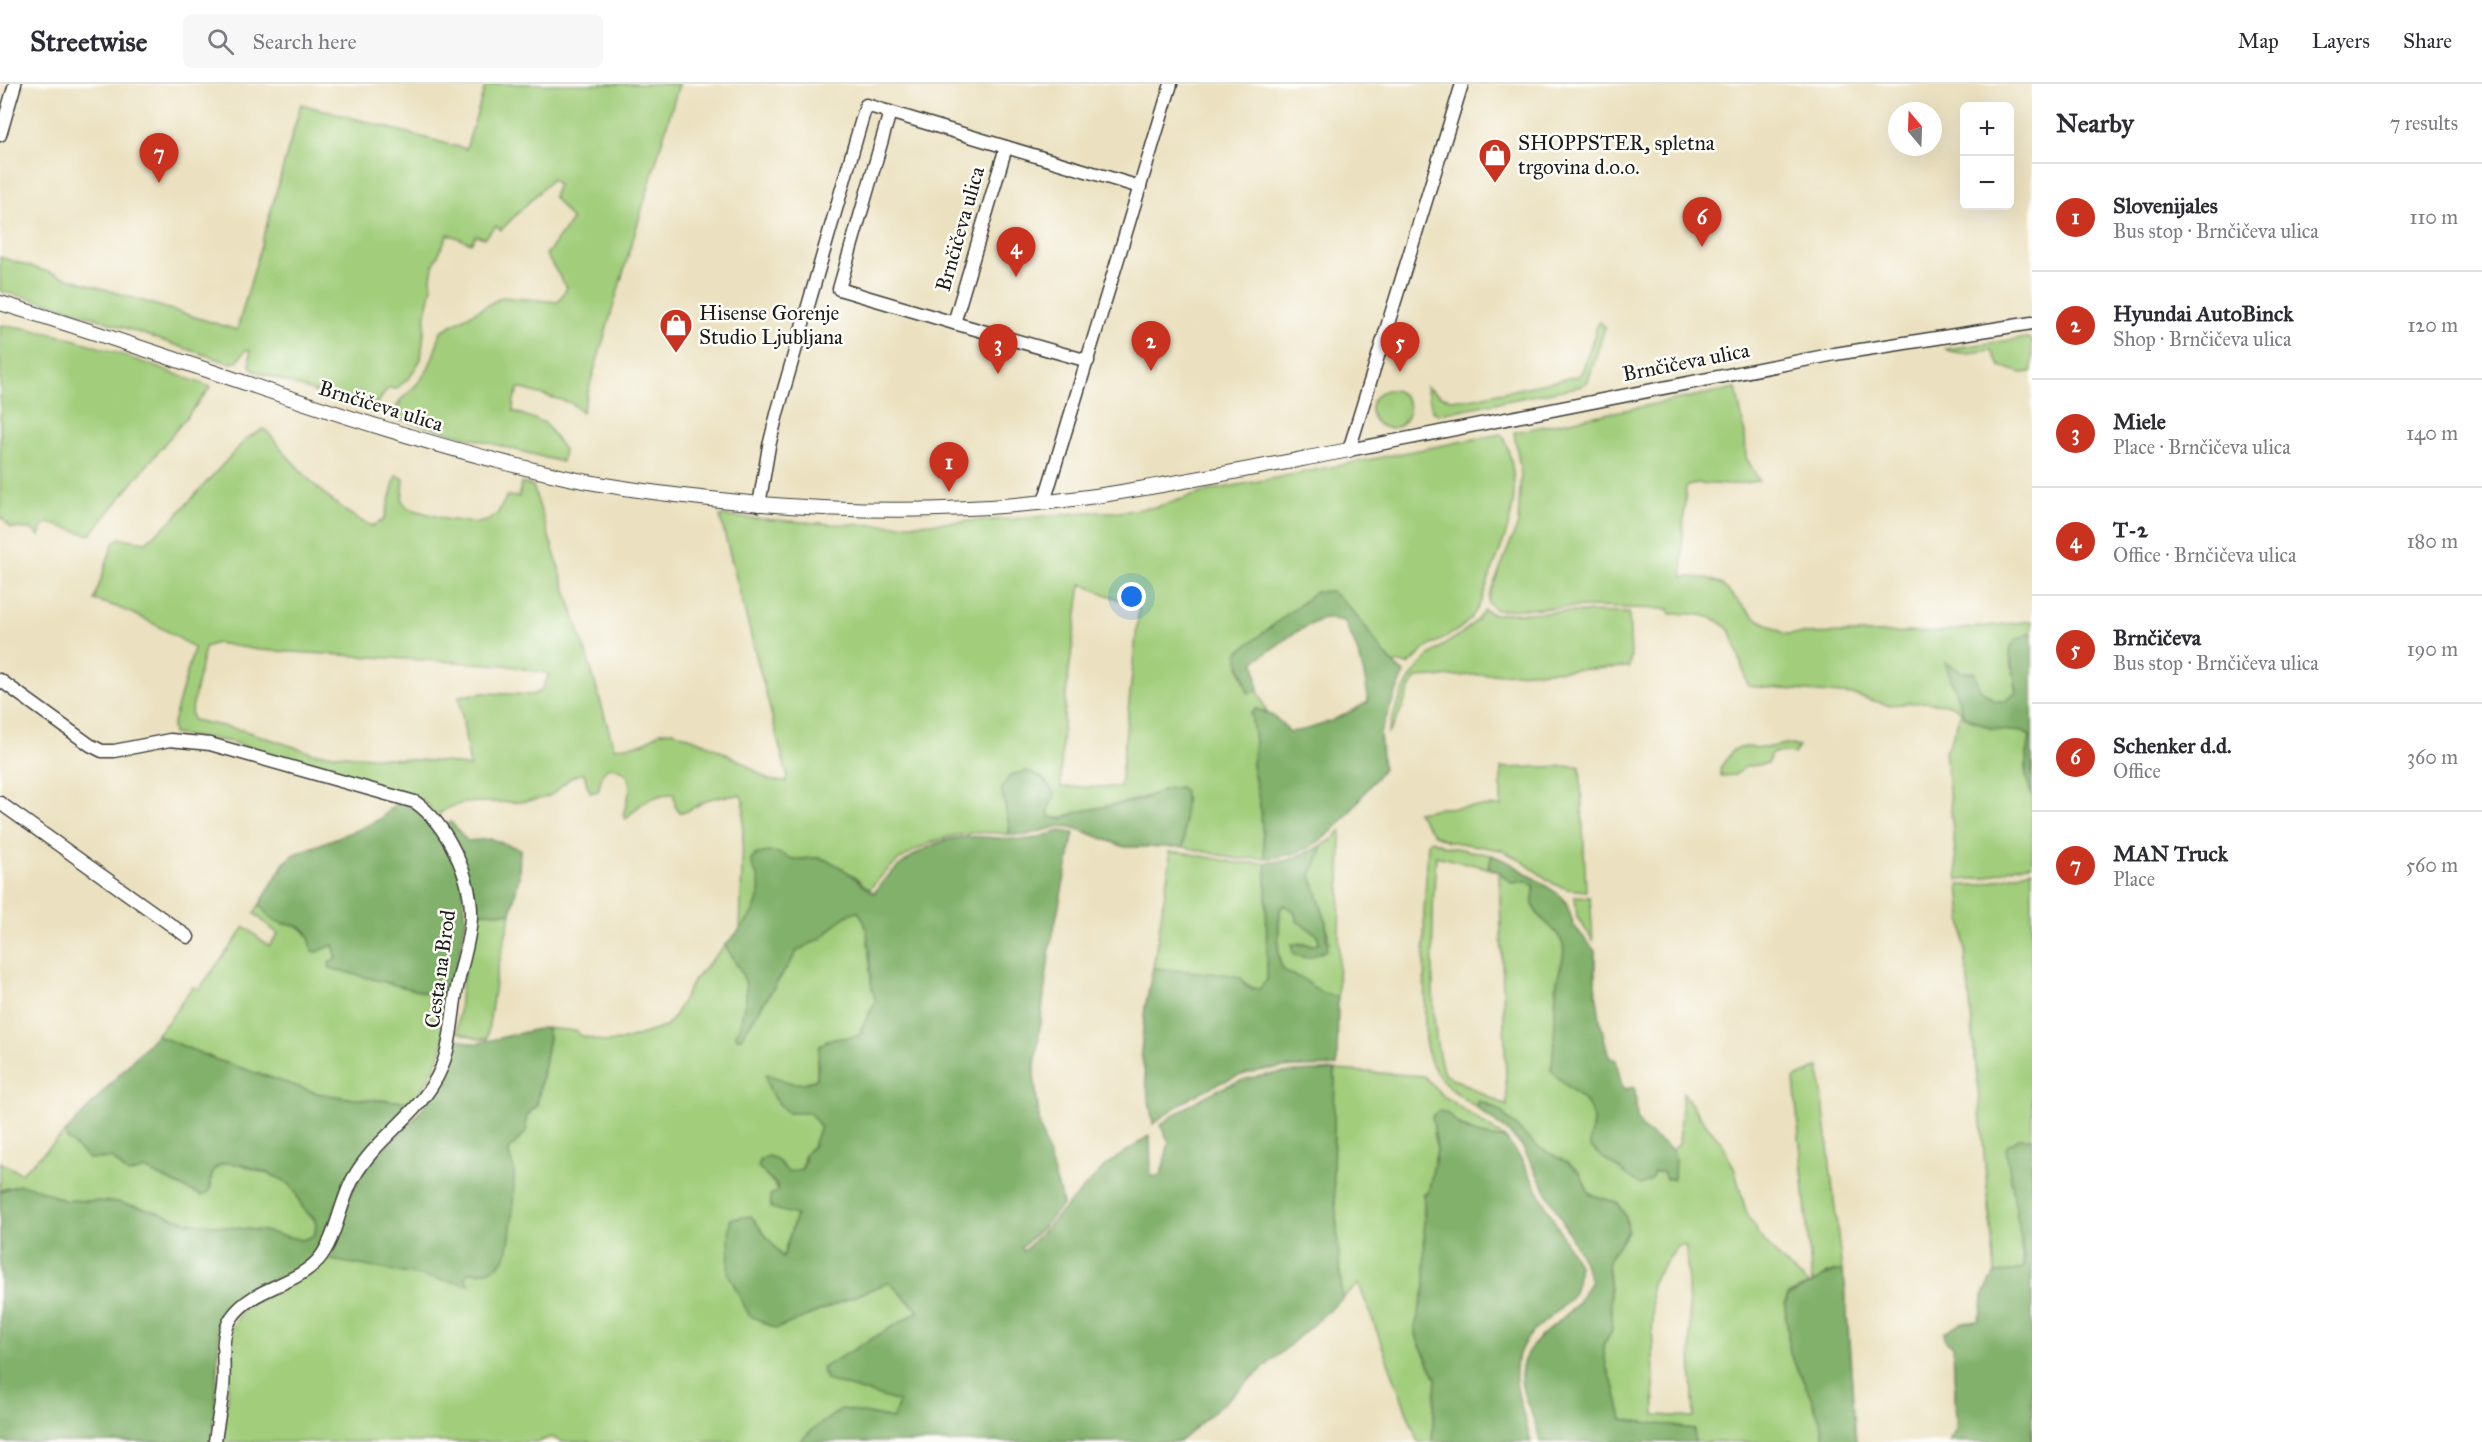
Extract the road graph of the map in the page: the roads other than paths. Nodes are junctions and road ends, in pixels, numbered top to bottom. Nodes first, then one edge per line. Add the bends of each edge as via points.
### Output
1 (15, 84) edge
2 (1171, 84) edge
3 (1462, 84) edge
4 (890, 112) junction
5 (0, 135) edge
6 (1006, 147) junction
7 (1140, 187) junction
8 (0, 303) edge
9 (954, 323) junction
10 (2032, 323) edge
11 (1088, 361) junction
12 (1349, 450) junction
13 (1044, 502) junction
14 (759, 505) junction
15 (0, 680) edge
16 (0, 803) edge
17 (189, 937) dead end
18 (215, 1442) edge

1 - 5 street
2 - 7 street
3 - 12 street
4 - 6 street
4 - 9 street via 839,289
4 - 14 street via 866,105 778,410
6 - 7 street, Brnčičeva ulica
6 - 9 street, Brnčičeva ulica
7 - 11 street
8 - 14 street, Brnčičeva ulica via 443,447 567,478
9 - 11 street, Brnčičeva ulica
10 - 12 street, Brnčičeva ulica via 1835,354
11 - 13 street
12 - 13 street, Brnčičeva ulica
13 - 14 street, Brnčičeva ulica via 918,510
15 - 18 street, Cesta na Brod via 102,751 170,740 210,744 415,802 445,834 465,884 471,916 441,1071 423,1098 362,1164 320,1258 298,1275 243,1303 231,1319 225,1332
16 - 17 street

